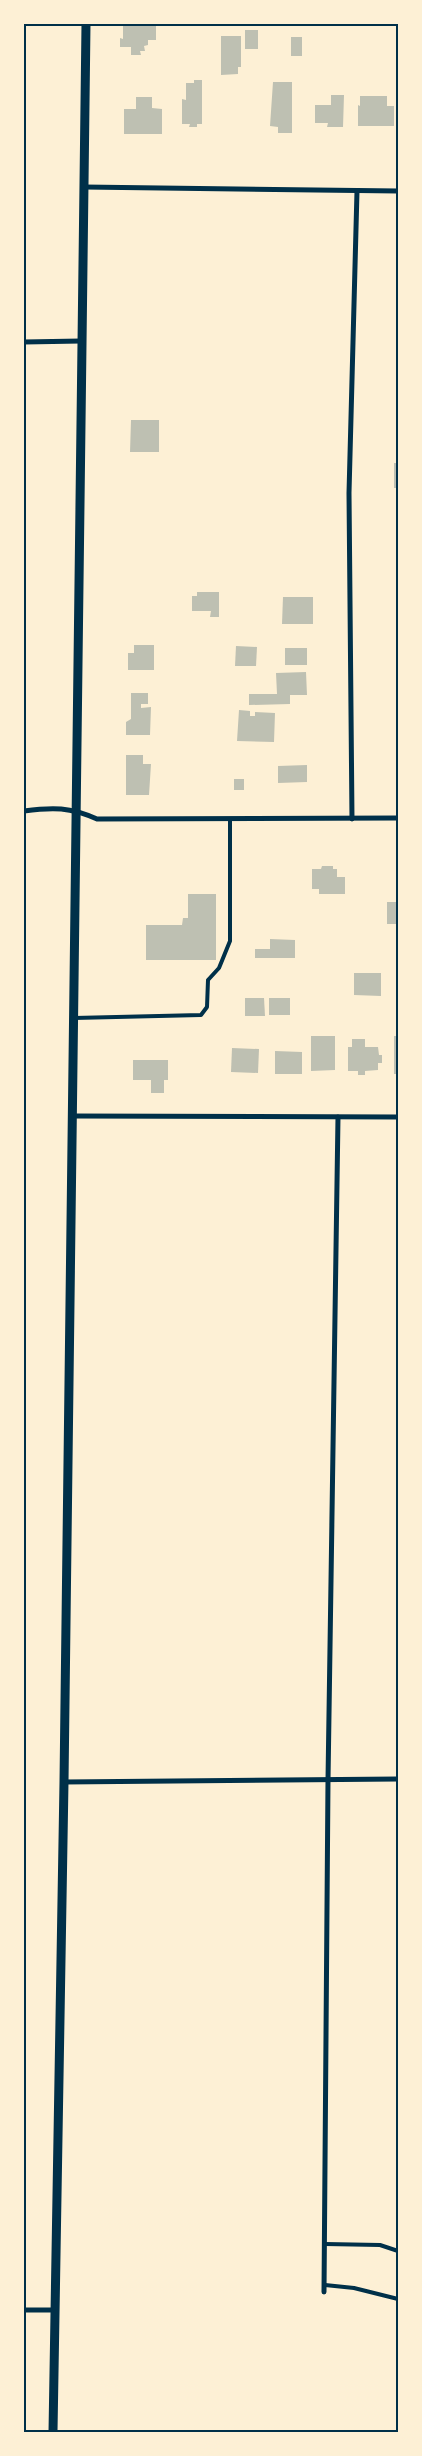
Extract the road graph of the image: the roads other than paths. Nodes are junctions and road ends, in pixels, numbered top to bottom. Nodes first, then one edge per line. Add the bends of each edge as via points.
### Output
1 (86, 24) edge
2 (84, 187) junction
3 (357, 191) junction
4 (398, 191) edge
5 (81, 341) junction
6 (24, 342) edge
7 (76, 810) junction
8 (24, 812) edge
9 (398, 818) edge
10 (230, 819) junction
11 (352, 819) junction
12 (74, 1018) junction
13 (73, 1116) junction
14 (338, 1117) junction
15 (398, 1117) edge
16 (398, 1779) edge
17 (328, 1780) junction
18 (64, 1782) junction
19 (324, 2244) junction
20 (398, 2251) edge
21 (325, 2284) junction
22 (324, 2292) dead end
23 (398, 2299) edge
24 (24, 2310) edge
25 (55, 2310) junction
26 (53, 2432) edge

1 - 2 street
2 - 3 street
2 - 5 street
3 - 4 street
3 - 11 street via 349,493
5 - 6 street
5 - 7 street
7 - 8 street
7 - 10 street via 97,819
7 - 12 street
9 - 11 street
10 - 11 street
10 - 12 lane via 230,941 219,968 208,980 207,1007 201,1015
12 - 13 street
13 - 14 street
13 - 18 street
14 - 15 street
14 - 17 street
16 - 17 street
17 - 18 street
17 - 19 street
18 - 25 street
19 - 20 lane via 380,2245
19 - 21 street
21 - 22 street
21 - 23 lane
24 - 25 street
25 - 26 street

